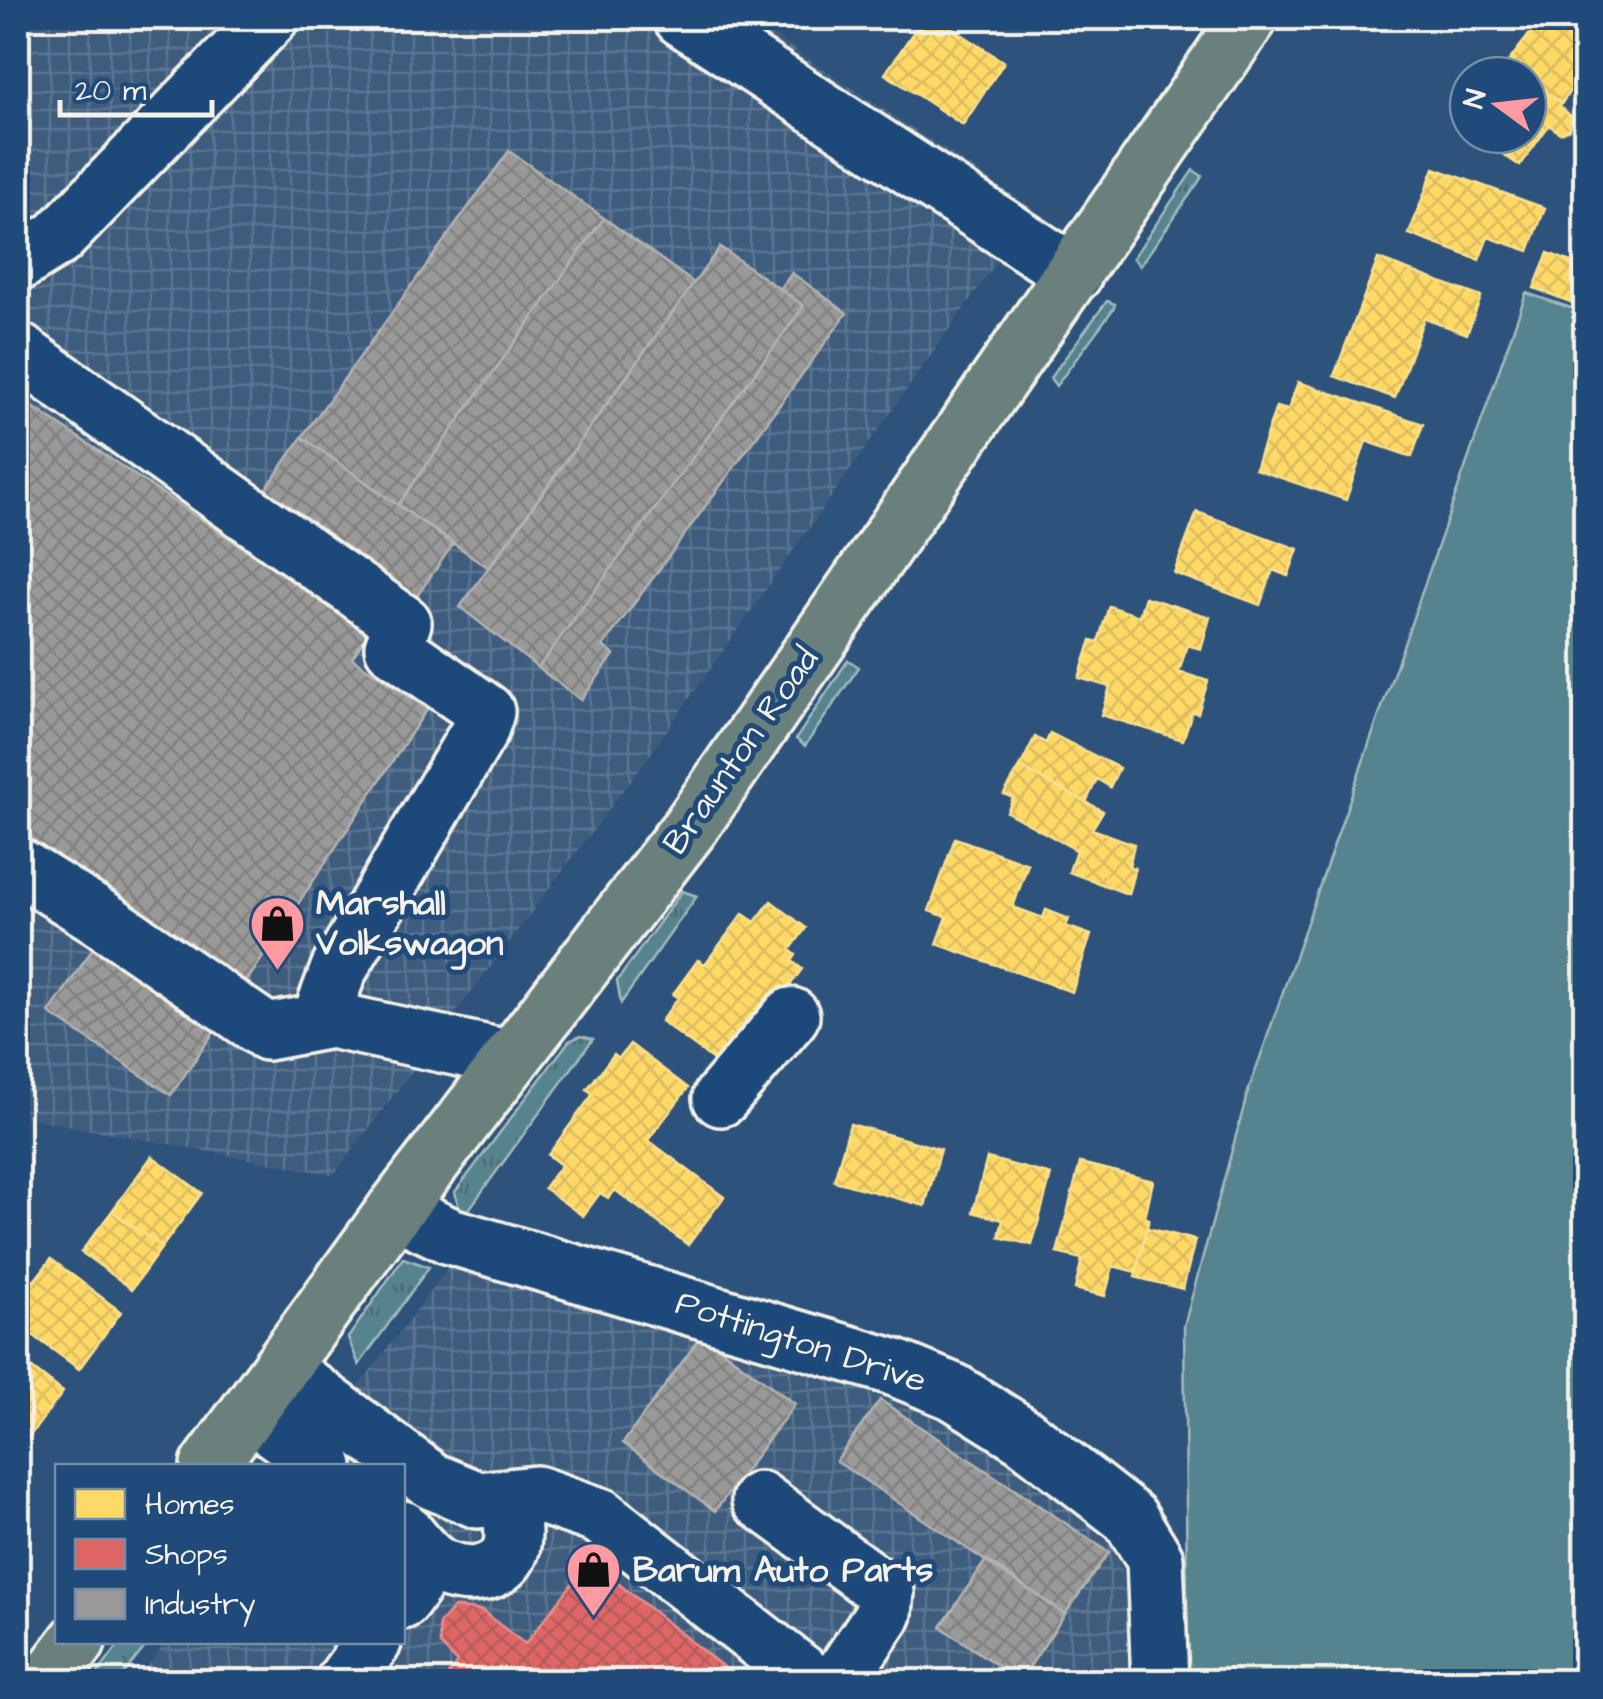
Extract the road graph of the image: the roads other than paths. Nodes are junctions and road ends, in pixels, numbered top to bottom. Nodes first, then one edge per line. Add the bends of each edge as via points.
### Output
1 (270, 18) edge
2 (685, 18) edge
3 (1248, 18) edge
4 (18, 263) edge
5 (1074, 274) junction
6 (18, 351) edge
7 (18, 866) edge
8 (791, 1016) dead end
9 (319, 1022) junction
10 (512, 1059) junction
11 (722, 1098) dead end
12 (395, 1210) junction
13 (281, 1368) junction
14 (249, 1412) junction
15 (210, 1464) edge
16 (322, 1464) edge
17 (509, 1498) junction
18 (760, 1500) dead end
19 (412, 1564) edge
20 (76, 1644) edge
21 (372, 1644) edge
22 (47, 1682) edge
23 (344, 1682) edge
24 (814, 1682) edge
25 (838, 1682) edge
26 (1160, 1682) edge

1 - 4 street via 58,238
2 - 5 street
3 - 5 main road, Braunton Road
5 - 10 main road, Braunton Road via 692,826
6 - 9 street via 403,623 394,646 486,712 340,969
7 - 9 street via 267,1032
8 - 11 street
9 - 10 street
10 - 12 main road, Braunton Road
12 - 13 main road, Braunton Road
12 - 26 street, Pottington Drive via 450,1236 894,1367 954,1392 1130,1518 1155,1559
13 - 14 main road, Braunton Road
13 - 17 street via 432,1480 478,1500
14 - 15 main road, Braunton Road
14 - 16 street
17 - 19 street via 512,1546 498,1566 482,1574
17 - 24 street via 536,1494 600,1516
18 - 25 street via 886,1592 884,1613
20 - 22 main road
21 - 23 street

